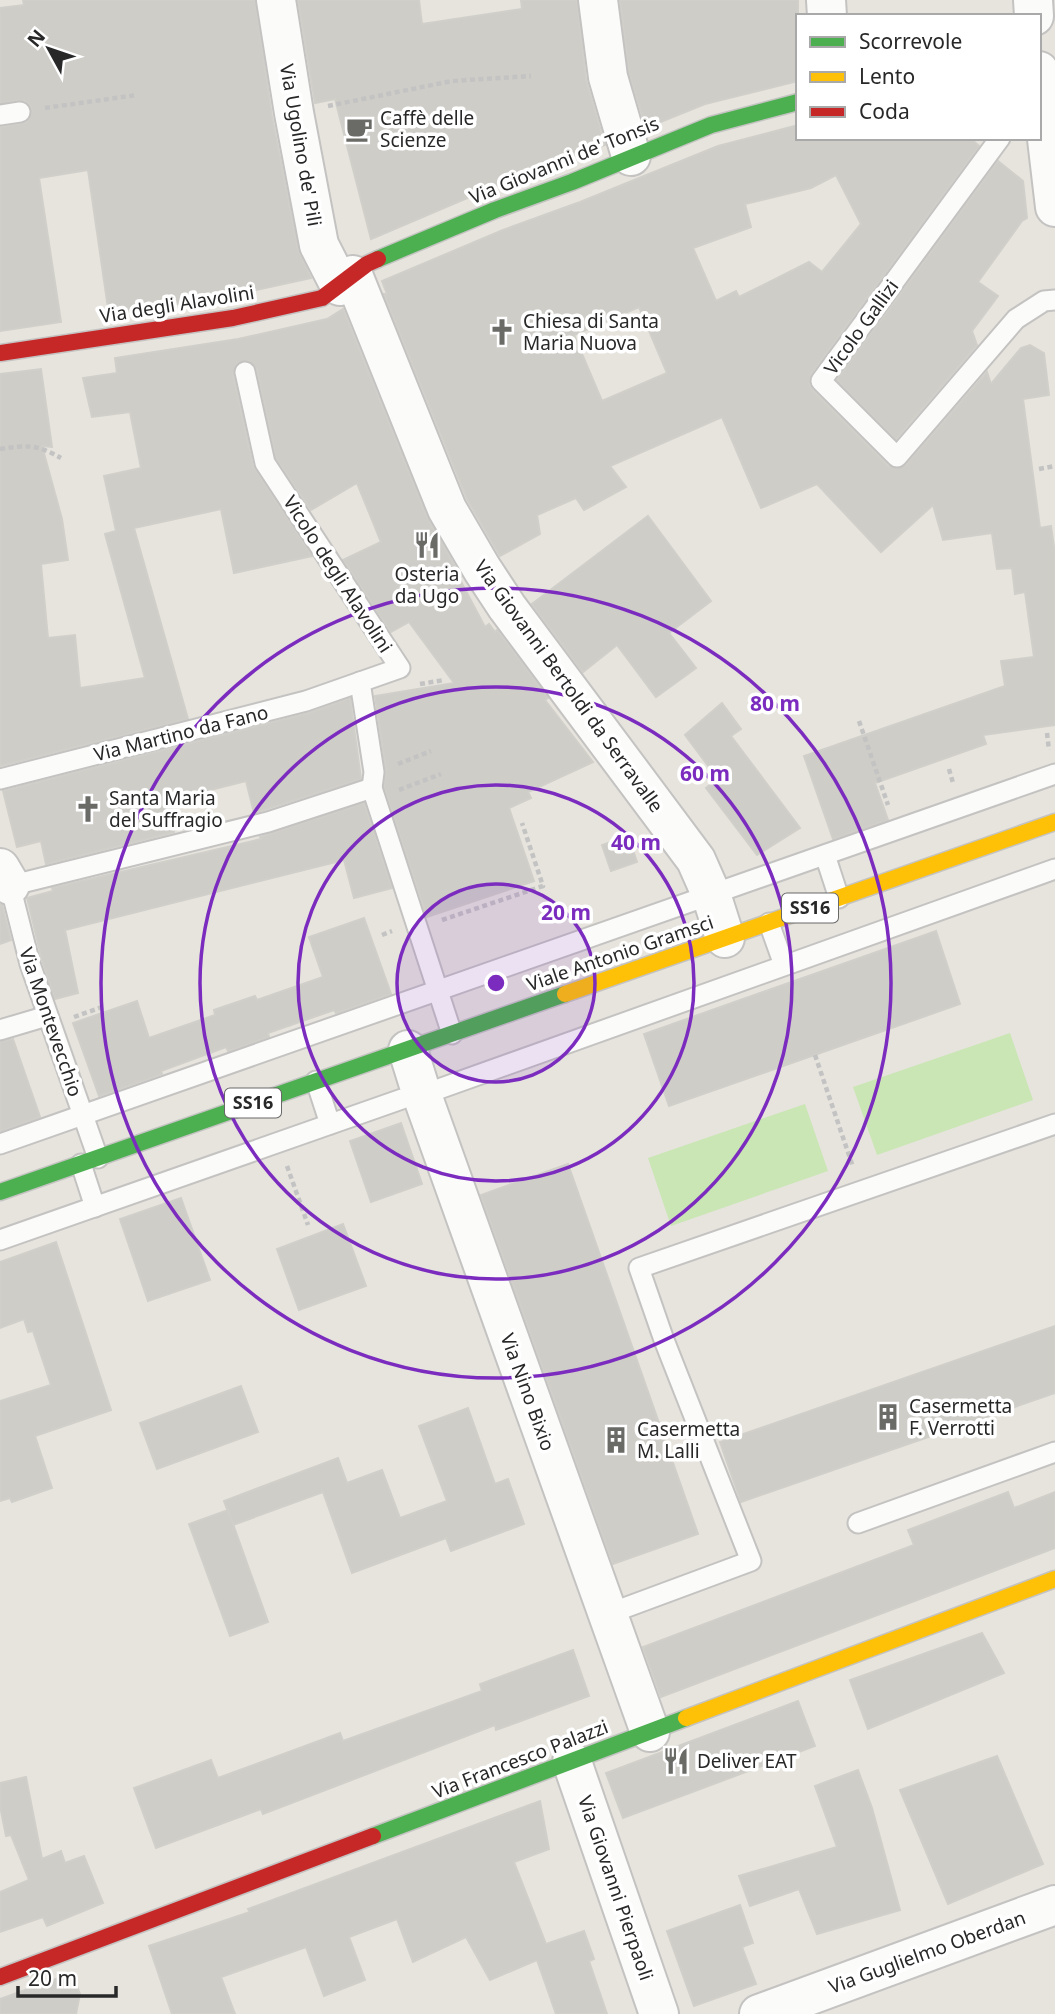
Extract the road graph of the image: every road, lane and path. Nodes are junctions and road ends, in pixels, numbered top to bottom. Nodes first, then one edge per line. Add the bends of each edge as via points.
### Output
1 (276, 0) edge
2 (598, 0) edge
3 (531, 76) dead end
4 (137, 95) dead end
5 (1044, 97) edge
6 (796, 103) edge
7 (20, 112) joint
8 (294, 113) junction
9 (0, 115) edge
10 (999, 140) edge
11 (631, 156) junction
12 (1055, 207) edge
13 (346, 280) junction
14 (1055, 300) edge
15 (0, 353) edge
16 (245, 372) dead end
17 (0, 449) edge
18 (61, 458) dead end
19 (1055, 466) edge
20 (1039, 469) dead end
21 (360, 682) junction
22 (859, 721) dead end
23 (431, 751) dead end
24 (441, 774) dead end
25 (1055, 774) edge
26 (0, 779) edge
27 (374, 786) junction
28 (522, 823) dead end
29 (1051, 824) edge
30 (897, 829) junction
31 (1055, 846) edge
32 (825, 855) junction
33 (1055, 869) edge
34 (3, 880) edge
35 (711, 894) junction
36 (839, 898) junction
37 (769, 923) junction
38 (418, 929) junction
39 (725, 938) junction
40 (783, 965) junction
41 (438, 990) junction
42 (47, 1016) junction
43 (0, 1030) edge
44 (452, 1034) junction
45 (408, 1050) junction
46 (815, 1055) dead end
47 (316, 1081) junction
48 (412, 1097) junction
49 (83, 1115) junction
50 (330, 1124) junction
51 (1055, 1124) edge
52 (278, 1142) junction
53 (0, 1144) edge
54 (89, 1161) junction
55 (862, 1191) junction
56 (0, 1192) edge
57 (95, 1206) junction
58 (308, 1225) dead end
59 (0, 1240) edge
60 (1055, 1452) edge
61 (858, 1523) dead end
62 (1055, 1579) edge
63 (608, 1614) junction
64 (650, 1732) junction
65 (572, 1762) junction
66 (1055, 1905) edge
67 (0, 1976) edge
68 (659, 2014) edge
69 (759, 2014) edge

1 - 8 street, Via Ugolino de' Pili
2 - 11 street via 608,76
3 - 8 path via 452,82
4 - 7 path
5 - 12 street
6 - 11 street, Via Giovanni de' Tonsis via 711,125
7 - 9 lane
8 - 13 street, Via Ugolino de' Pili via 319,245
10 - 14 lane, Vicolo Gallizi via 821,381 897,457 1016,319 1044,301
11 - 13 street, Via Giovanni de' Tonsis via 367,264
13 - 15 street, Via degli Alavolini via 322,298 234,325
13 - 35 street, Via Giovanni Bertoldi da Serravalle via 447,509 482,569 696,860
16 - 21 lane, Vicolo degli Alavolini via 265,463 400,668
17 - 18 path via 29,444
19 - 20 path
21 - 26 lane, Via Martino da Fano via 306,701
21 - 27 lane
22 - 30 path
23 - 27 path
24 - 27 path
25 - 30 lane
27 - 34 lane via 268,822
27 - 38 lane
28 - 38 path via 543,886
29 - 31 lane
29 - 36 street, Viale Antonio Gramsci / SS16
30 - 32 lane
32 - 35 lane
32 - 36 lane
33 - 40 lane
34 - 42 lane, Via Montevecchio
35 - 39 street, Via Giovanni Bertoldi da Serravalle
35 - 41 lane
36 - 37 street, Viale Antonio Gramsci / SS16
37 - 39 street, Viale Antonio Gramsci / SS16
37 - 40 lane
38 - 41 lane
39 - 44 street, Viale Antonio Gramsci / SS16
40 - 48 lane
41 - 44 lane
41 - 49 lane
42 - 43 lane
42 - 49 lane, Via Montevecchio
44 - 45 street, Viale Antonio Gramsci / SS16
45 - 47 street, Viale Antonio Gramsci / SS16
45 - 48 street, Via Nino Bixio
46 - 55 path
47 - 50 lane
47 - 54 street, Viale Antonio Gramsci / SS16
48 - 50 lane
48 - 63 street, Via Nino Bixio
49 - 53 lane
49 - 54 lane, Via Montevecchio
50 - 52 lane
51 - 55 lane
52 - 57 lane
52 - 58 path
54 - 56 street, Viale Antonio Gramsci / SS16
54 - 57 lane, Via Montevecchio
55 - 63 lane via 639,1268 751,1561
57 - 59 lane
60 - 61 lane
62 - 64 street, Via Francesco Palazzi
63 - 64 street, Via Nino Bixio
64 - 65 street, Via Francesco Palazzi
65 - 67 street, Via Francesco Palazzi
65 - 68 street, Via Giovanni Pierpaoli
66 - 69 street, Via Guglielmo Oberdan

